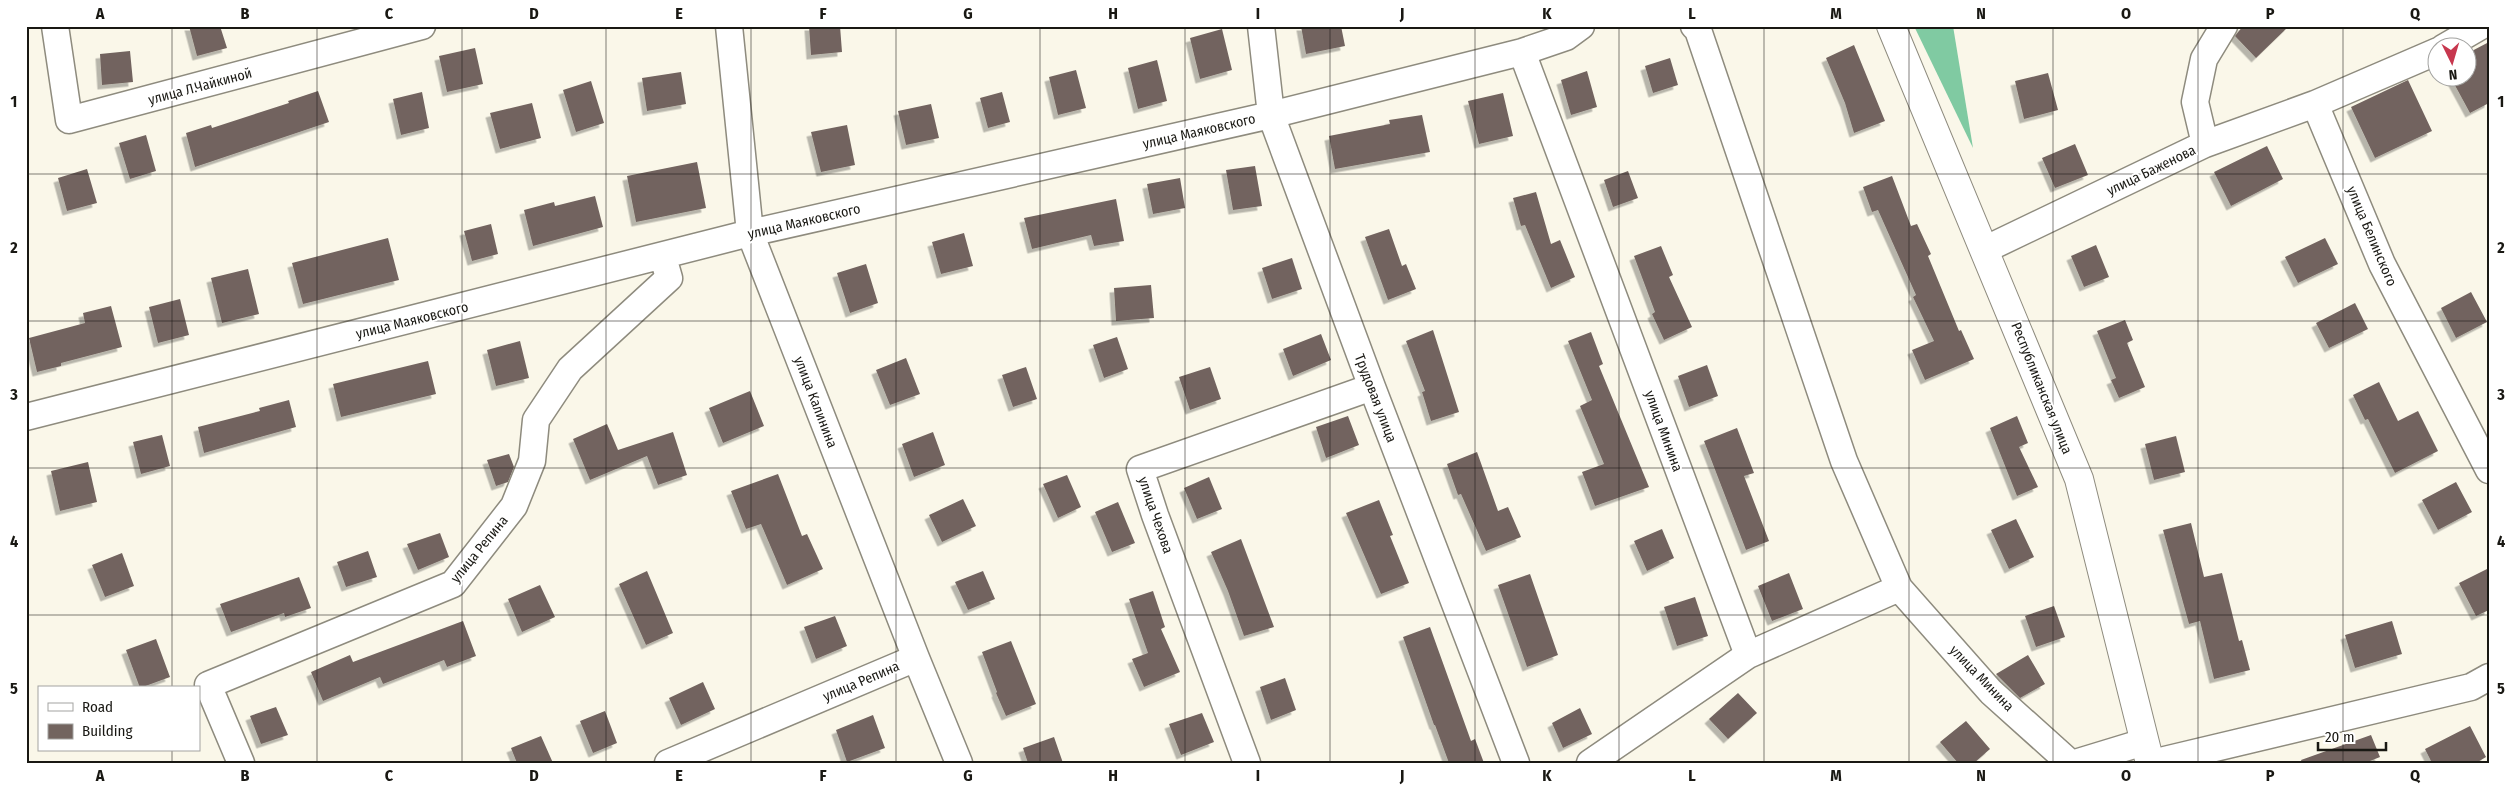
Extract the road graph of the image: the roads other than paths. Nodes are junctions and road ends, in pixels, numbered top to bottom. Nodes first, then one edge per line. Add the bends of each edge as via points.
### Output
1 (55, 26) edge
2 (422, 26) edge
3 (729, 26) edge
4 (1261, 26) edge
5 (1581, 26) edge
6 (1694, 26) edge
7 (1892, 26) edge
8 (2224, 26) edge
9 (2481, 26) edge
10 (2460, 38) edge
11 (1522, 52) junction
12 (2428, 55) edge
13 (2315, 104) junction
14 (1271, 115) junction
15 (2205, 144) junction
16 (750, 233) junction
17 (1984, 250) junction
18 (663, 256) junction
19 (1372, 387) junction
20 (26, 417) edge
21 (2489, 470) edge
22 (1899, 588) junction
23 (1748, 655) junction
24 (916, 658) junction
25 (2489, 677) edge
26 (2149, 756) edge
27 (241, 763) edge
28 (668, 763) edge
29 (959, 763) edge
30 (1247, 763) edge
31 (1516, 763) edge
32 (1590, 763) edge
33 (2070, 763) edge
34 (2076, 763) edge

1 - 2 street, улица Л.Чайкиной via 69,120
3 - 16 street, улица Калинина
4 - 14 street, Трудовая улица
5 - 11 street, улица Маяковского via 1566,37
6 - 22 street, улица Минина via 1702,39 1844,461
7 - 17 street, Республиканская улица
8 - 15 street, улица Баженова via 2204,59 2195,102
9 - 10 street
11 - 14 street, улица Маяковского
11 - 23 street, улица Минина
12 - 13 street
13 - 15 street
13 - 21 street, улица Белинского via 2382,264
14 - 16 street, улица Маяковского
14 - 19 street, Трудовая улица
15 - 17 street, улица Баженова
16 - 18 street, улица Маяковского
16 - 24 street, улица Калинина
17 - 26 street, Республиканская улица via 2080,479
18 - 20 street, улица Маяковского
18 - 27 street, улица Репина via 669,278 570,369 536,420 532,461 514,506 453,584 208,685
19 - 30 street, улица Чехова via 1140,469
19 - 31 street, Трудовая улица
22 - 23 street
22 - 33 street, улица Минина via 1991,692
23 - 32 street
24 - 28 street, улица Репина
24 - 29 street, улица Калинина
25 - 26 street via 2471,687
26 - 34 street

